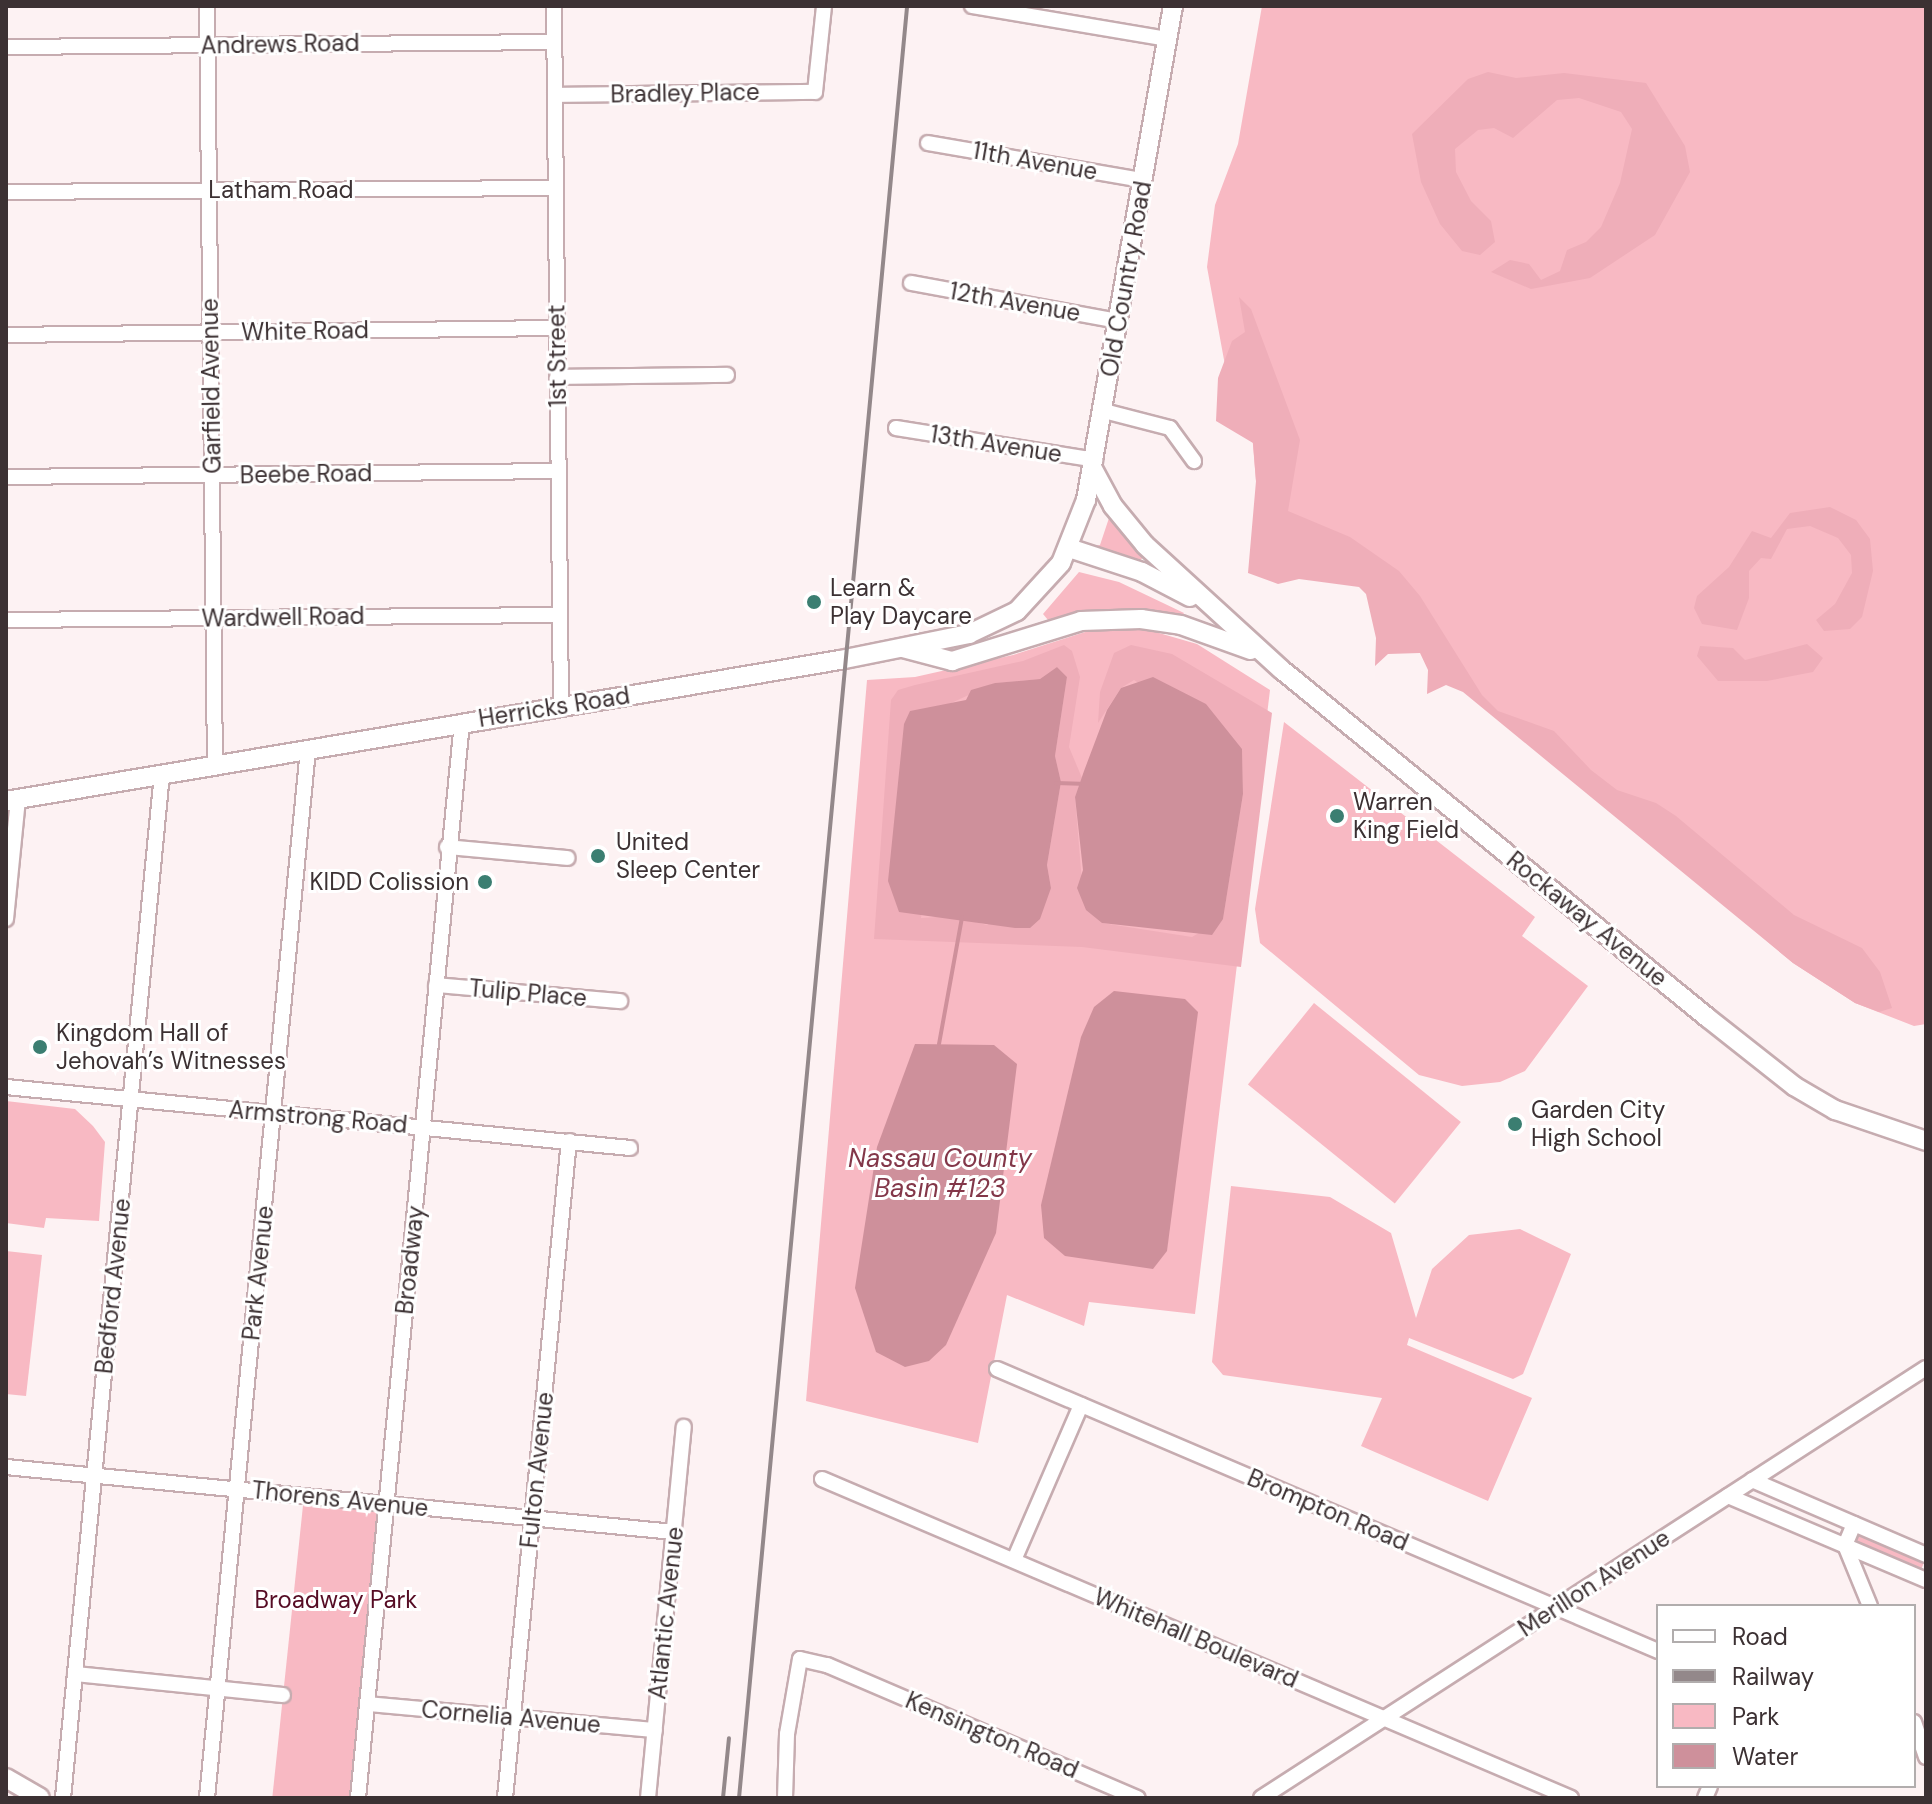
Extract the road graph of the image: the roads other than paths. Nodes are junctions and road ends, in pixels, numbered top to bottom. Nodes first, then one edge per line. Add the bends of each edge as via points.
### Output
1 (207, 6) edge
2 (554, 6) edge
3 (824, 6) edge
4 (972, 6) edge
5 (1173, 6) edge
6 (1167, 39) junction
7 (554, 42) junction
8 (207, 45) junction
9 (6, 47) edge
10 (555, 95) junction
11 (928, 143) dead end
12 (1143, 180) junction
13 (555, 188) junction
14 (208, 191) junction
15 (6, 192) edge
16 (911, 283) dead end
17 (1119, 321) junction
18 (557, 328) junction
19 (210, 332) junction
20 (6, 335) edge
21 (727, 375) dead end
22 (557, 377) junction
23 (1104, 411) junction
24 (896, 428) dead end
25 (1194, 461) dead end
26 (1094, 465) junction
27 (558, 471) junction
28 (212, 475) junction
29 (6, 477) edge
30 (1069, 548) junction
31 (560, 615) junction
32 (1223, 617) junction
33 (213, 618) junction
34 (6, 620) edge
35 (903, 648) junction
36 (1271, 660) junction
37 (561, 707) junction
38 (462, 722) junction
39 (308, 749) junction
40 (215, 765) junction
41 (162, 774) junction
42 (12, 800) edge
43 (447, 847) junction
44 (568, 858) dead end
45 (6, 919) edge
46 (436, 985) junction
47 (620, 1001) dead end
48 (6, 1087) edge
49 (131, 1099) junction
50 (273, 1112) junction
51 (423, 1127) junction
52 (569, 1141) junction
53 (1920, 1142) edge
54 (630, 1148) dead end
55 (997, 1369) dead end
56 (1925, 1370) edge
57 (1081, 1405) junction
58 (684, 1427) dead end
59 (6, 1467) edge
60 (94, 1476) junction
61 (822, 1479) dead end
62 (1752, 1480) junction
63 (237, 1489) junction
64 (1728, 1496) junction
65 (387, 1504) junction
66 (532, 1518) junction
67 (1854, 1524) junction
68 (674, 1532) junction
69 (1845, 1545) junction
70 (1926, 1555) edge
71 (1014, 1560) junction
72 (1926, 1580) edge
73 (1869, 1604) edge
74 (1556, 1607) junction
75 (1656, 1650) edge
76 (75, 1674) junction
77 (218, 1688) junction
78 (283, 1695) dead end
79 (368, 1704) junction
80 (513, 1717) junction
81 (1385, 1719) junction
82 (1916, 1728) edge
83 (655, 1730) junction
84 (1926, 1757) edge
85 (6, 1778) edge
86 (40, 1798) edge
87 (63, 1798) edge
88 (207, 1798) edge
89 (358, 1798) edge
90 (505, 1798) edge
91 (648, 1798) edge
92 (785, 1798) edge
93 (1138, 1798) edge
94 (1261, 1798) edge
95 (1571, 1798) edge

1 - 8 street, Garfield Avenue
2 - 7 street, 1st Street
3 - 10 street, Bradley Place via 815,92
4 - 6 street
5 - 6 main road, Old Country Road
6 - 12 main road, Old Country Road
7 - 8 street, Andrews Road
7 - 10 street, 1st Street
8 - 9 street, Andrews Road
8 - 14 street, Garfield Avenue
10 - 13 street, 1st Street
11 - 12 street, 11th Avenue
12 - 17 main road, Old Country Road
13 - 14 street, Latham Road
13 - 18 street, 1st Street
14 - 15 street, Latham Road
14 - 19 street, Garfield Avenue
16 - 17 street, 12th Avenue
17 - 23 main road, Old Country Road
18 - 19 street, White Road
18 - 22 street, 1st Street
19 - 20 street, White Road
19 - 28 street, Garfield Avenue
21 - 22 street
22 - 27 street, 1st Street
23 - 25 street via 1170,428
23 - 26 main road, Old Country Road
24 - 26 street, 13th Avenue
26 - 30 main road, Old Country Road
26 - 32 main road, Rockaway Avenue via 1113,506 1145,545
27 - 28 street, Beebe Road
27 - 31 street, 1st Street
28 - 29 street, Beebe Road
28 - 33 street, Garfield Avenue
30 - 32 main road, Rockaway Avenue via 1166,583
30 - 35 main road, Herricks Road via 1052,576 1017,611 969,634
31 - 33 street, Wardwell Road
31 - 37 street, 1st Street
32 - 36 main road, Rockaway Avenue
33 - 34 street, Wardwell Road
33 - 40 street, Garfield Avenue
35 - 36 main road, Rockaway Avenue via 952,661 1081,621 1141,619 1225,638
35 - 37 main road, Herricks Road
36 - 53 main road, Rockaway Avenue via 1794,1086 1835,1110
37 - 38 main road, Herricks Road
38 - 39 main road, Herricks Road
38 - 43 street, Broadway
39 - 40 main road, Herricks Road
39 - 50 street, Park Avenue
40 - 41 main road, Herricks Road
41 - 42 main road, Herricks Road
41 - 49 street, Bedford Avenue
42 - 45 street
43 - 44 street
43 - 46 street, Broadway
46 - 47 street, Tulip Place
46 - 51 street, Broadway
48 - 49 street, Armstrong Road
49 - 50 street, Armstrong Road
49 - 60 street, Bedford Avenue
50 - 51 street, Armstrong Road
50 - 63 street, Park Avenue
51 - 52 street, Armstrong Road
51 - 65 street, Broadway
52 - 54 street, Armstrong Road
52 - 66 street, Fulton Avenue
55 - 57 street, Brompton Road
56 - 62 street, Merillon Avenue
57 - 71 street
57 - 74 street, Brompton Road
58 - 68 street, Atlantic Avenue
59 - 60 street, Thorens Avenue
60 - 63 street, Thorens Avenue
60 - 76 street, Bedford Avenue
61 - 71 street, Whitehall Boulevard
62 - 64 street, Merillon Avenue
62 - 67 street
63 - 65 street, Thorens Avenue
63 - 77 street, Park Avenue
64 - 69 street
64 - 74 street, Merillon Avenue
65 - 66 street, Thorens Avenue
65 - 79 street, Broadway
66 - 68 street, Thorens Avenue
66 - 80 street, Fulton Avenue
67 - 69 street
67 - 70 street
68 - 83 street, Atlantic Avenue
69 - 72 street
69 - 73 street
71 - 81 street, Whitehall Boulevard
74 - 75 street, Brompton Road
74 - 81 street, Merillon Avenue
76 - 77 street
76 - 87 street, Bedford Avenue
77 - 78 street
77 - 88 street, Park Avenue
79 - 80 street, Cornelia Avenue
79 - 89 street, Broadway
80 - 83 street, Cornelia Avenue
80 - 90 street, Fulton Avenue
81 - 94 street, Merillon Avenue
81 - 95 street, Whitehall Boulevard
82 - 84 street
83 - 91 street, Atlantic Avenue
85 - 86 main road
92 - 93 street, Kensington Road via 787,1734 800,1659 845,1673

